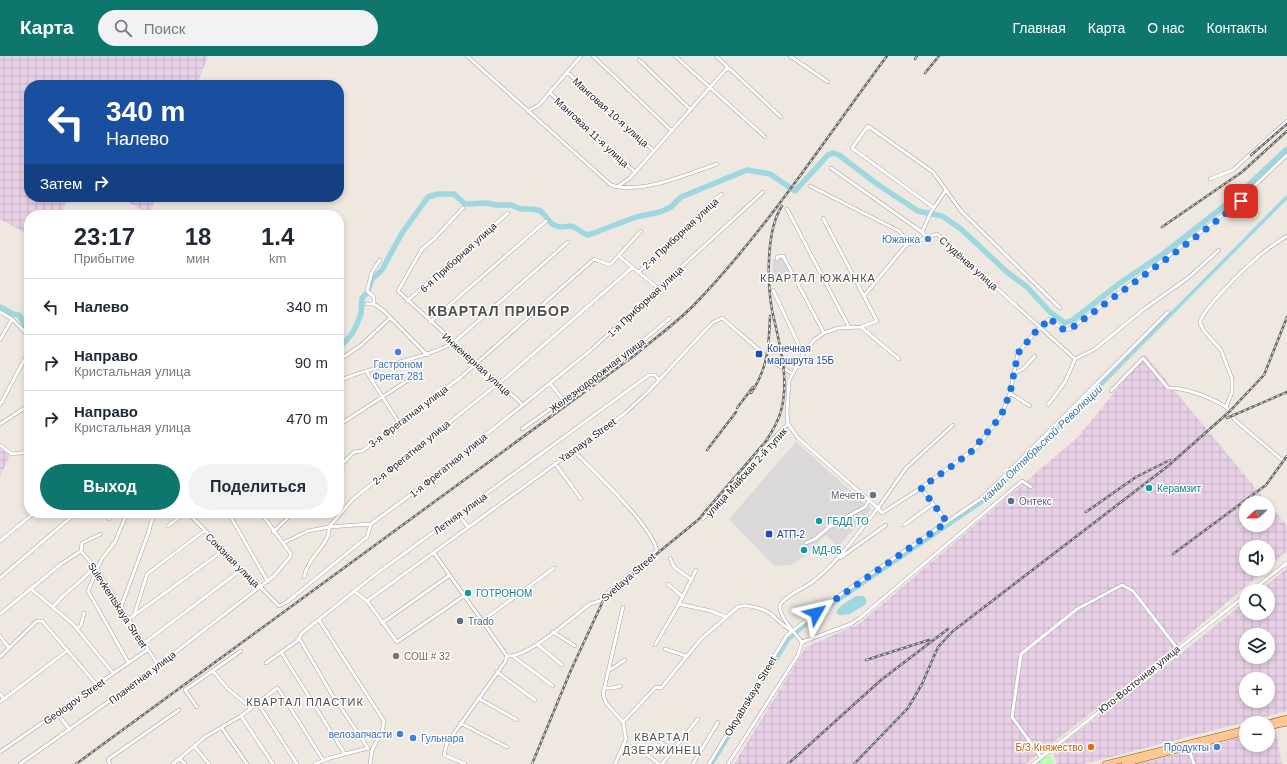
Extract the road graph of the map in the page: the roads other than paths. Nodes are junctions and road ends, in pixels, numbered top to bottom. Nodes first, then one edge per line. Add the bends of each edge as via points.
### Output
1 (467, 56) edge
2 (581, 56) edge
3 (593, 56) edge
4 (675, 56) edge
5 (716, 56) edge
6 (790, 56) edge
7 (639, 60) dead end
8 (728, 67) junction
9 (567, 72) junction
10 (828, 82) dead end
11 (711, 88) junction
12 (549, 92) junction
13 (691, 110) junction
14 (528, 111) junction
15 (782, 117) dead end
16 (1287, 122) edge
17 (672, 131) junction
18 (765, 137) dead end
19 (654, 151) junction
20 (1287, 155) edge
21 (717, 164) dead end
22 (831, 168) dead end
23 (635, 172) junction
24 (1210, 180) dead end
25 (810, 186) dead end
26 (617, 187) junction
27 (946, 190) junction
28 (763, 192) dead end
29 (722, 194) dead end
30 (462, 208) dead end
31 (787, 208) dead end
32 (934, 208) junction
33 (508, 213) dead end
34 (823, 218) dead end
35 (546, 221) dead end
36 (641, 231) dead end
37 (922, 232) junction
38 (1287, 236) edge
39 (926, 237) junction
40 (568, 242) dead end
41 (906, 245) junction
42 (1219, 250) dead end
43 (620, 257) junction
44 (777, 259) dead end
45 (380, 260) dead end
46 (633, 267) junction
47 (639, 272) junction
48 (659, 289) junction
49 (773, 290) dead end
50 (864, 296) junction
51 (408, 301) junction
52 (367, 304) dead end
53 (374, 304) junction
54 (1060, 308) dead end
55 (0, 312) edge
56 (1168, 312) dead end
57 (390, 318) junction
58 (670, 318) dead end
59 (12, 319) junction
60 (430, 322) junction
61 (849, 327) junction
62 (861, 327) junction
63 (1041, 328) junction
64 (24, 331) edge
65 (824, 333) junction
66 (0, 340) edge
67 (453, 343) junction
68 (803, 354) junction
69 (427, 355) junction
70 (1035, 356) dead end
71 (344, 357) edge
72 (1075, 359) junction
73 (24, 360) edge
74 (899, 360) dead end
75 (476, 362) junction
76 (366, 371) junction
77 (1015, 373) junction
78 (793, 374) junction
79 (410, 379) dead end
80 (344, 380) edge
81 (659, 380) junction
82 (550, 382) junction
83 (499, 383) junction
84 (1111, 391) dead end
85 (1010, 393) junction
86 (382, 397) junction
87 (563, 400) junction
88 (522, 404) junction
89 (0, 405) edge
90 (1030, 406) dead end
91 (1048, 406) dead end
92 (1226, 407) junction
93 (24, 409) edge
94 (344, 422) edge
95 (399, 423) junction
96 (0, 424) edge
97 (788, 424) junction
98 (953, 425) dead end
99 (522, 429) dead end
100 (0, 445) edge
101 (573, 450) junction
102 (24, 453) edge
103 (1287, 459) edge
104 (344, 462) edge
105 (555, 463) junction
106 (1031, 487) dead end
107 (921, 488) junction
108 (581, 499) dead end
109 (869, 501) junction
110 (933, 504) junction
111 (344, 508) edge
112 (878, 508) junction
113 (458, 514) junction
114 (28, 518) edge
115 (70, 518) edge
116 (125, 518) edge
117 (153, 518) edge
118 (179, 518) edge
119 (191, 518) edge
120 (231, 518) edge
121 (264, 518) edge
122 (288, 518) edge
123 (336, 518) edge
124 (703, 519) dead end
125 (947, 522) junction
126 (371, 524) junction
127 (886, 525) dead end
128 (904, 525) dead end
129 (168, 526) dead end
130 (329, 526) junction
131 (468, 527) junction
132 (204, 531) junction
133 (274, 532) junction
134 (101, 534) dead end
135 (0, 541) edge
136 (283, 543) junction
137 (806, 543) dead end
138 (224, 550) junction
139 (82, 551) junction
140 (434, 553) junction
141 (670, 558) dead end
142 (838, 559) junction
143 (1287, 563) edge
144 (96, 568) junction
145 (554, 568) dead end
146 (242, 569) junction
147 (696, 570) dead end
148 (450, 576) junction
149 (304, 577) dead end
150 (0, 578) edge
151 (692, 580) junction
152 (268, 582) junction
153 (668, 584) dead end
154 (1260, 584) edge
155 (261, 588) junction
156 (31, 589) junction
157 (355, 592) junction
158 (464, 596) junction
159 (683, 597) junction
160 (1239, 600) edge
161 (367, 601) junction
162 (679, 604) junction
163 (121, 606) junction
164 (53, 607) junction
165 (623, 607) dead end
166 (84, 613) dead end
167 (0, 614) edge
168 (134, 616) junction
169 (726, 617) junction
170 (129, 619) junction
171 (319, 620) junction
172 (482, 621) junction
173 (382, 623) junction
174 (78, 629) junction
175 (792, 631) junction
176 (554, 632) junction
177 (0, 636) edge
178 (299, 638) junction
179 (802, 642) junction
180 (143, 644) junction
181 (537, 644) junction
182 (655, 645) dead end
183 (575, 646) dead end
184 (9, 648) junction
185 (1178, 648) junction
186 (665, 649) dead end
187 (68, 650) junction
188 (147, 650) junction
189 (241, 651) dead end
190 (281, 652) junction
191 (507, 656) junction
192 (686, 656) junction
193 (0, 657) edge
194 (514, 657) junction
195 (624, 660) dead end
196 (128, 662) junction
197 (266, 663) dead end
198 (158, 665) junction
199 (562, 665) dead end
200 (213, 671) junction
201 (608, 671) junction
202 (497, 672) junction
203 (112, 673) junction
204 (97, 686) junction
205 (553, 686) dead end
206 (621, 686) dead end
207 (604, 688) junction
208 (0, 694) edge
209 (478, 698) junction
210 (4, 699) junction
211 (535, 700) dead end
212 (0, 702) edge
213 (257, 702) junction
214 (198, 708) dead end
215 (251, 708) junction
216 (179, 710) dead end
217 (57, 713) junction
218 (241, 716) junction
219 (1287, 718) edge
220 (698, 719) dead end
221 (517, 720) dead end
222 (1275, 721) edge
223 (623, 722) junction
224 (718, 722) dead end
225 (460, 723) junction
226 (1287, 723) edge
227 (1275, 726) edge
228 (222, 728) junction
229 (70, 730) junction
230 (1239, 731) edge
231 (1239, 734) edge
232 (657, 740) dead end
233 (194, 746) junction
234 (1188, 746) junction
235 (507, 747) dead end
236 (368, 748) junction
237 (372, 750) junction
238 (673, 750) junction
239 (642, 751) dead end
240 (0, 752) edge
241 (345, 754) junction
242 (1041, 757) junction
243 (180, 759) junction
244 (323, 760) junction
245 (20, 764) edge
246 (110, 764) edge
247 (172, 764) edge
248 (185, 764) edge
249 (209, 764) edge
250 (247, 764) edge
251 (273, 764) edge
252 (297, 764) edge
253 (315, 764) edge
254 (370, 764) edge
255 (464, 764) edge
256 (615, 764) edge
257 (660, 764) edge
258 (693, 764) edge
259 (709, 764) edge
260 (728, 764) edge
261 (1033, 764) edge
262 (1105, 764) edge
263 (1124, 764) edge
264 (1194, 764) edge

1 - 14 street
2 - 9 street
3 - 17 street
4 - 11 street
5 - 8 street
6 - 10 street
7 - 13 street
8 - 11 street via 713,82
8 - 15 street
9 - 12 street
9 - 19 street, Манговая 10-я улица
11 - 13 street
11 - 18 street
12 - 14 street
12 - 23 street, Манговая 11-я улица
13 - 17 street
14 - 26 street via 611,185
16 - 24 street via 1233,170
17 - 19 street
19 - 23 street
20 - 63 street via 1228,212 1072,328 1064,330 1049,318
21 - 26 street via 641,186
22 - 37 street
23 - 26 street
25 - 41 street via 899,231 905,238
27 - 32 street
27 - 32 street via 933,172 868,126 852,148
27 - 54 street via 971,221
28 - 48 street, 1-я Приборная улица
29 - 47 street, 2-я Приборная улица
30 - 51 street, Инженерная улица via 422,249 398,291
31 - 61 street
32 - 37 street
33 - 51 street, 6-я Приборная улица
34 - 50 street
35 - 60 street
36 - 43 street
37 - 39 street
38 - 92 street via 1259,256 1203,314 1200,323 1204,332 1221,350 1232,378 1232,392
39 - 41 street, Студёная улица
39 - 63 street, Студёная улица via 937,234
40 - 67 street
41 - 50 street, Студёная улица
42 - 72 street via 1188,278 1144,309 1095,349
43 - 46 street
43 - 75 street, 3-я Фрегатная улица via 610,265 594,260
44 - 65 street via 783,256
45 - 53 street via 372,272 367,290 374,297
46 - 47 street
46 - 83 street, 2-я Приборная улица
47 - 48 street
48 - 82 street, 1-я Приборная улица
49 - 68 street
50 - 62 street via 877,321
51 - 60 street, Инженерная улица
52 - 53 street
53 - 57 street
55 - 59 street
56 - 125 street, Oktyabrskaya Street via 982,498
57 - 69 street
57 - 71 street via 360,346
58 - 87 street, Железнодорожная улица via 621,359
59 - 64 street
59 - 66 street
60 - 67 street, Инженерная улица
61 - 62 street
61 - 65 street
62 - 74 street
63 - 72 street, Студёная улица
63 - 77 street via 1018,353
65 - 68 street via 814,340
67 - 69 street
67 - 75 street, Инженерная улица
68 - 78 street
69 - 76 street
70 - 77 street via 1024,369
72 - 91 street via 1065,382
73 - 89 street
75 - 83 street, Инженерная улица
75 - 95 street, 3-я Фрегатная улица via 461,377
76 - 80 street
76 - 86 street
77 - 85 street
78 - 81 street, Yasnaya Street via 773,362 722,318 712,323
78 - 97 street via 789,381
79 - 86 street
81 - 101 street, Yasnaya Street via 624,414
81 - 113 street, Летняя улица via 654,375 649,375
82 - 87 street
82 - 88 street, 1-я Приборная улица
83 - 88 street, Инженерная улица
83 - 111 street, 2-я Фрегатная улица via 352,499
84 - 92 street via 1143,358 1168,388 1202,396
85 - 90 street
85 - 107 street via 1001,416 977,447
86 - 94 street
86 - 95 street
87 - 99 street, Железнодорожная улица
88 - 126 street, 1-я Фрегатная улица via 480,441
92 - 103 street via 1236,421 1267,449 1281,459
93 - 96 street
95 - 104 street, 3-я Фрегатная улица via 362,451 354,452
97 - 109 street via 799,439
97 - 124 street, улица Майская 2-й тупик
98 - 112 street via 906,468
100 - 102 street via 12,454
101 - 105 street, Yasnaya Street
101 - 176 street, Svetlaya Street via 632,512 658,551 600,601 590,604
105 - 108 street
105 - 131 street, Yasnaya Street
106 - 179 street via 1022,481 860,618 851,624
107 - 110 street
107 - 112 street via 882,513
109 - 112 street
109 - 137 street via 865,507 833,524
110 - 125 street
110 - 128 street
112 - 142 street
113 - 131 street
113 - 157 street, Летняя улица
114 - 135 street
115 - 150 street
116 - 144 street via 115,542
117 - 163 street
118 - 129 street
119 - 132 street, Союзная улица
120 - 152 street
121 - 133 street
122 - 133 street
123 - 130 street, 2-я Фрегатная улица
125 - 175 street, Oktyabrskaya Street
126 - 130 street
126 - 155 street, Союзная улица via 367,537 287,602 279,606
127 - 142 street
130 - 136 street via 308,531
130 - 149 street via 330,533 312,557
131 - 140 street, Yasnaya Street
132 - 138 street, Союзная улица
132 - 168 street via 147,574
133 - 136 street
134 - 139 street via 82,544
136 - 152 street, Планетная улица via 290,556
138 - 146 street, Союзная улица
138 - 168 street
139 - 144 street, Sulevkentskaya Street
139 - 156 street via 61,564
140 - 148 street
140 - 161 street, Yasnaya Street
141 - 151 street via 674,567
142 - 175 street via 811,583 783,600 780,606 781,613
143 - 154 street
144 - 163 street, Sulevkentskaya Street
144 - 164 street via 67,590
144 - 196 street via 88,590
145 - 172 street
146 - 155 street, Союзная улица
146 - 180 street
147 - 151 street
148 - 158 street
148 - 173 street
151 - 159 street
152 - 155 street, Планетная улица
153 - 159 street
155 - 198 street, Планетная улица
156 - 164 street
156 - 167 street
157 - 161 street
157 - 171 street, Летняя улица
158 - 172 street
158 - 173 street via 398,642
159 - 162 street
160 - 185 street, Юго-Восточная улица
161 - 173 street
162 - 169 street
162 - 182 street
163 - 170 street, Sulevkentskaya Street
164 - 174 street
165 - 201 street
166 - 174 street via 82,625
168 - 170 street
169 - 175 street via 744,605 767,612
169 - 192 street via 700,639
170 - 180 street, Sulevkentskaya Street
171 - 178 street, Летняя улица
171 - 237 street via 384,721 382,732
172 - 191 street
174 - 203 street
175 - 179 street
175 - 259 street, Oktyabrskaya Street via 787,635
176 - 181 street, Svetlaya Street
176 - 183 street
177 - 184 street
178 - 190 street, Летняя улица
178 - 236 street via 331,693
179 - 260 street via 798,655
180 - 188 street, Sulevkentskaya Street
181 - 194 street, Svetlaya Street
181 - 199 street
184 - 187 street via 40,620
184 - 193 street
185 - 242 street, Юго-Восточная улица
185 - 242 street via 1133,591 1122,585 1071,614 1022,654 1012,717
186 - 192 street
187 - 204 street
187 - 210 street
188 - 196 street, Geologov Street
188 - 198 street, Sulevkentskaya Street
189 - 200 street
190 - 197 street, Летняя улица
190 - 241 street
191 - 194 street
191 - 202 street
192 - 223 street via 665,684 661,688 656,687
194 - 205 street
195 - 201 street
196 - 203 street, Geologov Street
198 - 229 street, Планетная улица
200 - 214 street via 185,690
200 - 215 street via 228,690
201 - 207 street
202 - 209 street
202 - 211 street
203 - 204 street, Geologov Street
204 - 217 street, Geologov Street
206 - 207 street
207 - 223 street via 604,699
208 - 210 street
209 - 221 street
209 - 225 street
210 - 212 street
213 - 215 street
213 - 244 street via 277,688
213 - 252 street
215 - 218 street
216 - 246 street via 110,758
217 - 229 street
217 - 240 street, Geologov Street
218 - 228 street
218 - 251 street
219 - 222 main road
220 - 238 street
223 - 256 street via 626,739
224 - 258 street
225 - 235 street
225 - 255 street via 447,743 444,755
226 - 227 main road
228 - 233 street
228 - 250 street
229 - 245 street, Планетная улица
230 - 234 main road
231 - 234 main road
232 - 238 street
233 - 243 street
233 - 249 street
234 - 262 main road
234 - 263 main road
234 - 264 street
236 - 237 street
236 - 241 street
237 - 254 street
238 - 257 street
239 - 257 street
241 - 244 street
242 - 261 street, Юго-Восточная улица
243 - 247 street
243 - 248 street
244 - 253 street

